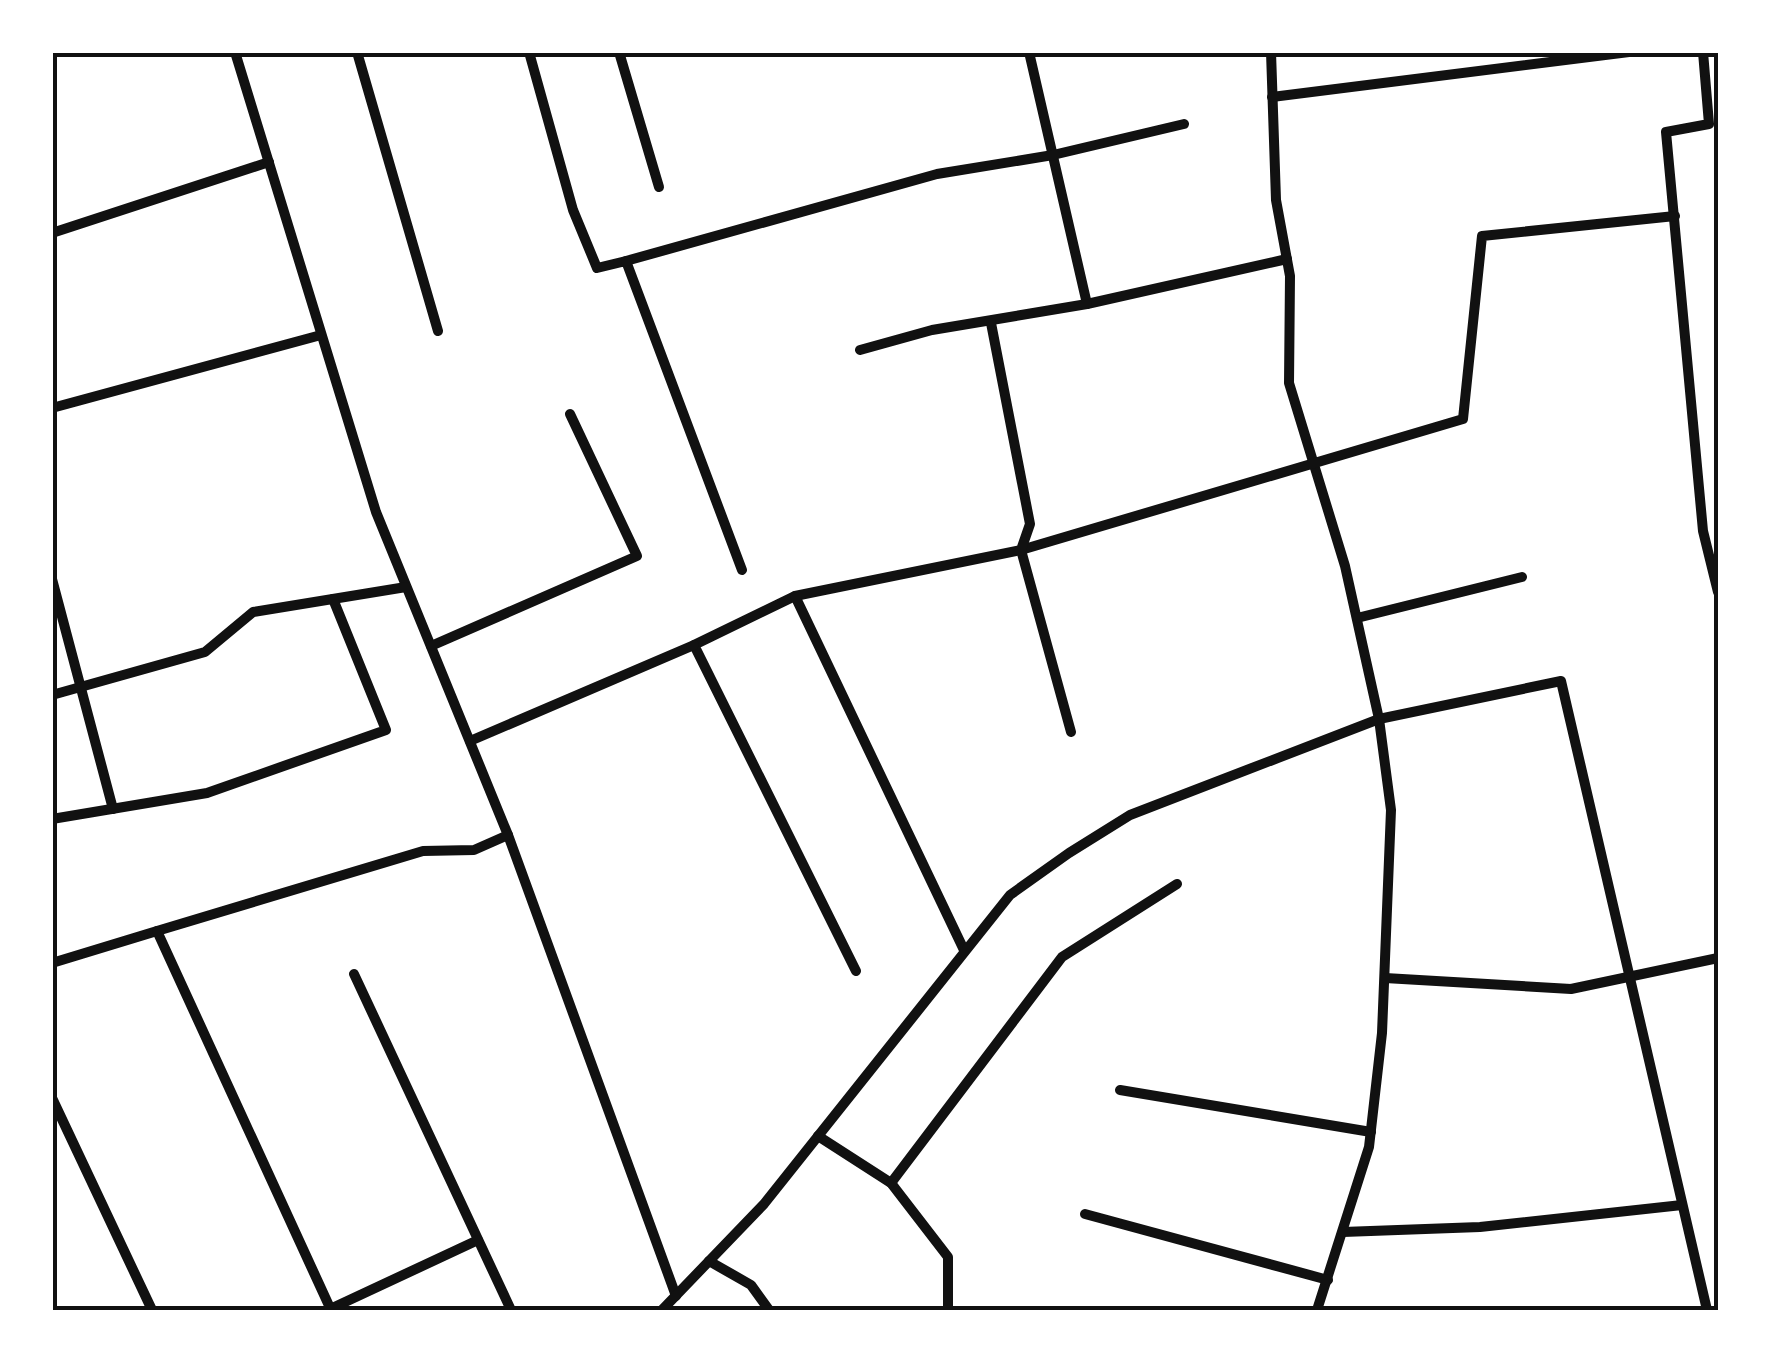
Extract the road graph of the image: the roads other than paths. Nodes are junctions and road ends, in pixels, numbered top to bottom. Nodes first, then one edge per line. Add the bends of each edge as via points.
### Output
1 (235, 52) edge
2 (358, 52) edge
3 (528, 52) edge
4 (620, 52) edge
5 (1029, 52) edge
6 (1271, 52) edge
7 (1628, 52) edge
8 (1703, 52) edge
9 (1272, 97) junction
10 (1184, 124) dead end
11 (1053, 155) junction
12 (269, 162) junction
13 (659, 187) dead end
14 (1675, 216) junction
15 (52, 233) edge
16 (1287, 259) junction
17 (626, 261) junction
18 (1088, 304) junction
19 (990, 323) junction
20 (438, 332) dead end
21 (322, 335) junction
22 (860, 350) dead end
23 (52, 408) edge
24 (570, 414) dead end
25 (1314, 460) junction
26 (1021, 550) junction
27 (742, 570) dead end
28 (1522, 577) dead end
29 (52, 578) edge
30 (406, 586) junction
31 (1718, 592) edge
32 (795, 596) junction
33 (333, 599) junction
34 (1357, 618) junction
35 (694, 645) junction
36 (430, 646) junction
37 (81, 687) junction
38 (52, 695) edge
39 (1379, 718) junction
40 (1072, 732) dead end
41 (470, 741) junction
42 (113, 809) junction
43 (52, 819) edge
44 (508, 835) junction
45 (1177, 884) dead end
46 (157, 930) junction
47 (964, 950) junction
48 (1718, 958) edge
49 (52, 963) edge
50 (856, 970) dead end
51 (354, 974) dead end
52 (1630, 977) junction
53 (1385, 978) junction
54 (1120, 1090) dead end
55 (52, 1098) edge
56 (1371, 1132) junction
57 (818, 1136) junction
58 (891, 1183) junction
59 (1682, 1205) junction
60 (1085, 1214) dead end
61 (1343, 1232) junction
62 (478, 1240) junction
63 (709, 1261) junction
64 (1328, 1280) junction
65 (676, 1296) junction
66 (152, 1310) edge
67 (329, 1310) edge
68 (511, 1310) edge
69 (662, 1310) edge
70 (769, 1310) edge
71 (948, 1310) edge
72 (1317, 1310) edge
73 (1707, 1310) edge

1 - 12 street
2 - 20 street
3 - 17 street via 573,210 597,268
4 - 13 street
5 - 11 street
6 - 9 street
7 - 9 street
8 - 14 street via 1709,124 1666,132
9 - 16 street via 1276,200
10 - 11 street
11 - 17 street via 937,174
11 - 18 street
12 - 15 street
12 - 21 street
14 - 25 street via 1482,236 1463,419
14 - 31 street via 1702,531
16 - 18 street
16 - 25 street via 1289,383
17 - 27 street
18 - 19 street
19 - 22 street
19 - 26 street via 1030,524
21 - 23 street
21 - 30 street
24 - 36 street via 637,556
25 - 26 street
25 - 34 street
26 - 32 street
26 - 40 street
28 - 34 street
29 - 37 street
30 - 33 street
30 - 36 street
32 - 35 street
32 - 47 street
33 - 37 street via 253,612 205,652
33 - 42 street via 386,730 206,793
34 - 39 street
35 - 41 street
35 - 50 street
36 - 41 street
37 - 38 street
37 - 42 street
39 - 47 street via 1130,815 1010,894
39 - 52 street via 1561,681
39 - 53 street via 1391,810
41 - 44 street
42 - 43 street
44 - 46 street via 474,850 423,851
44 - 65 street
45 - 58 street via 1062,957
46 - 49 street
46 - 67 street
47 - 57 street
48 - 52 street
51 - 62 street
52 - 53 street via 1571,989
52 - 59 street
53 - 56 street
54 - 56 street
55 - 66 street
56 - 61 street
57 - 58 street
57 - 63 street
58 - 71 street via 948,1257
59 - 61 street via 1480,1227
59 - 73 street
60 - 64 street
61 - 64 street
62 - 67 street
62 - 68 street
63 - 65 street
63 - 70 street via 752,1285
64 - 72 street
65 - 69 street

